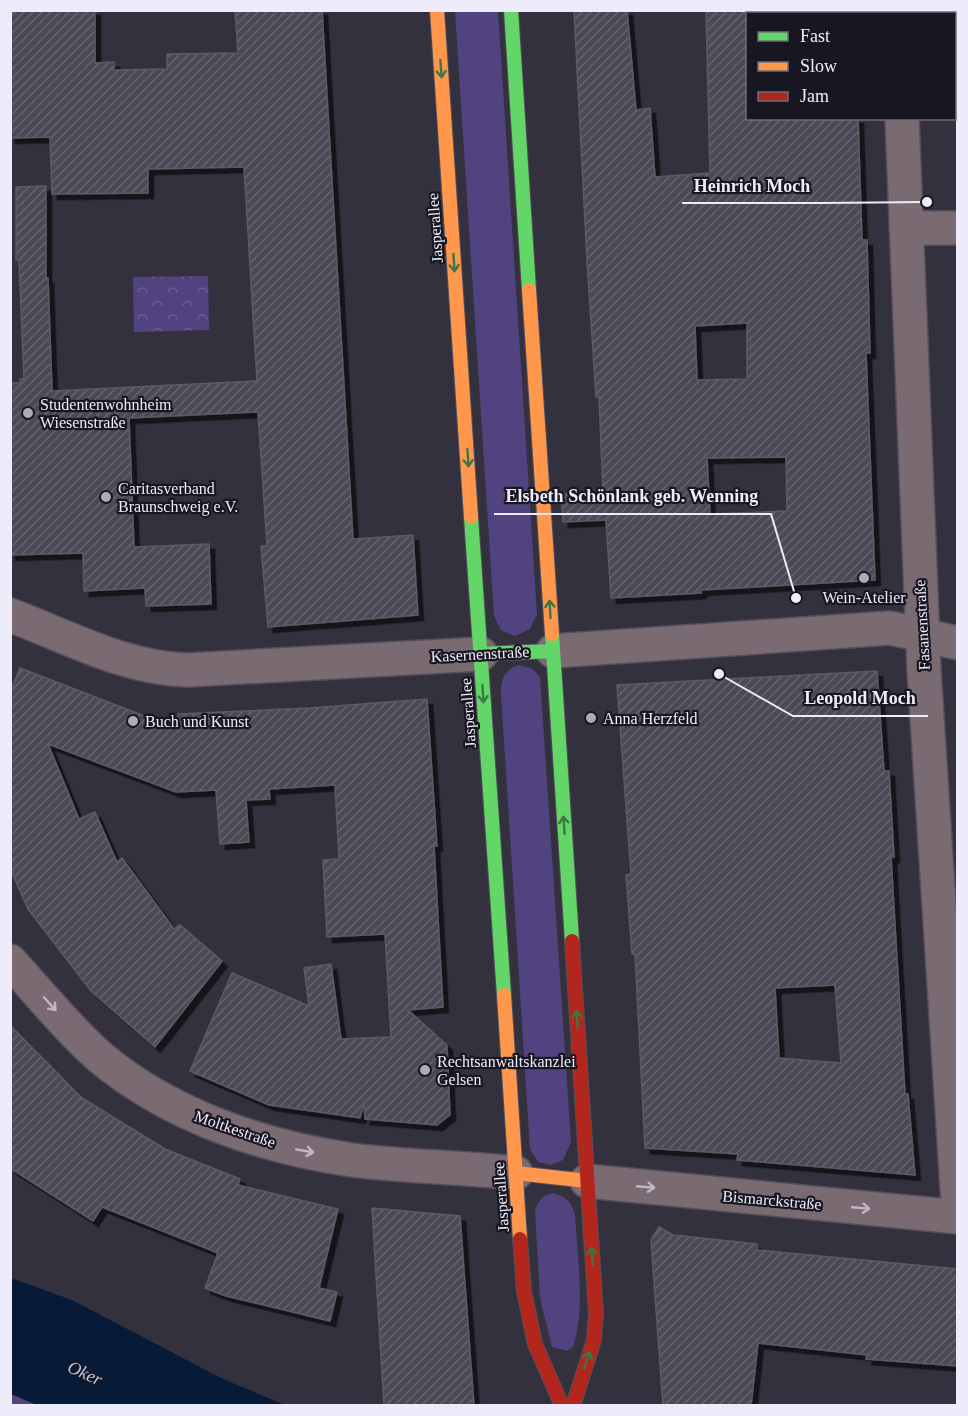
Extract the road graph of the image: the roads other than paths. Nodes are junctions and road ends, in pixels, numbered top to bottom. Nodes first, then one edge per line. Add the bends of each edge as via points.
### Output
1 (437, 10) edge
2 (511, 10) edge
3 (902, 120) edge
4 (906, 228) junction
5 (957, 228) edge
6 (10, 615) edge
7 (922, 635) junction
8 (957, 643) edge
9 (553, 651) junction
10 (481, 654) junction
11 (10, 961) edge
12 (516, 1173) junction
13 (587, 1181) junction
14 (957, 1203) edge
15 (957, 1217) edge
16 (562, 1406) edge
17 (573, 1406) edge

1 -> 10 street, Jasperallee
9 -> 2 street
3 - 4 street, Fasanenstraße
4 - 5 street
4 - 7 street, Fasanenstraße
6 - 10 street, Kasernenstraße via 131,663 159,669
7 - 8 street, Kasernenstraße
7 - 9 street, Kasernenstraße via 890,628
7 - 14 street, Fasanenstraße
9 - 10 street, Kasernenstraße
13 -> 9 street
10 -> 12 street, Jasperallee
11 -> 12 street, Moltkestraße via 101,1057 156,1096 196,1117 292,1149 353,1160
12 - 13 street
12 - 16 street, Jasperallee via 528,1318
13 -> 15 street, Bismarckstraße
17 -> 13 street via 594,1340 596,1314

